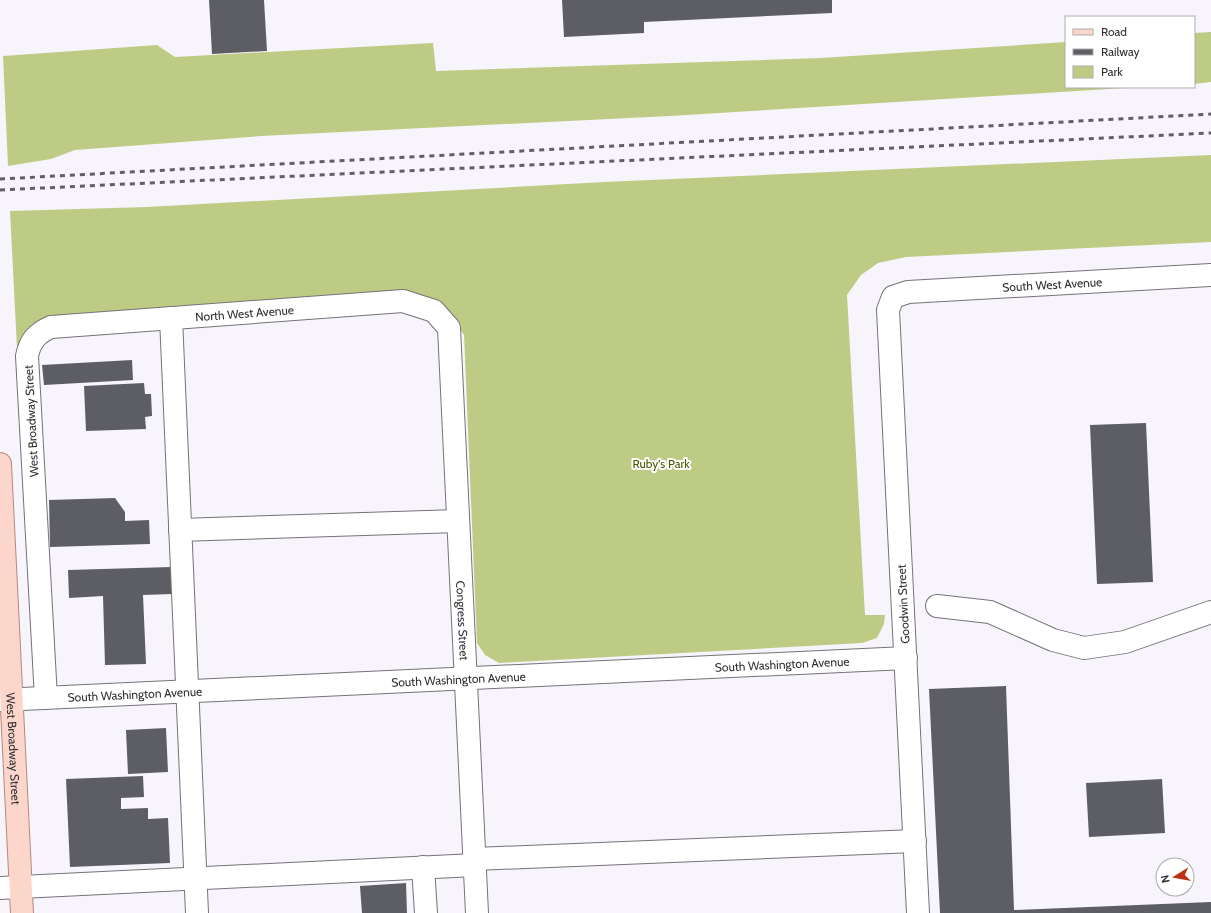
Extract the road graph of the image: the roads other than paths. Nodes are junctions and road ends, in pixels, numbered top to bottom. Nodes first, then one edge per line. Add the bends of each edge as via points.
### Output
1 (1211, 275) edge
2 (893, 296) joint
3 (171, 318) junction
4 (449, 328) joint
5 (34, 338) joint
6 (0, 464) edge
7 (458, 521) junction
8 (180, 530) junction
9 (937, 606) dead end
10 (1211, 612) edge
11 (906, 658) junction
12 (466, 678) junction
13 (188, 692) junction
14 (46, 698) junction
15 (6, 700) edge
16 (915, 841) junction
17 (475, 862) junction
18 (423, 867) junction
19 (196, 879) junction
20 (10, 887) edge
21 (22, 913) edge
22 (197, 913) edge
23 (426, 913) edge
24 (477, 913) edge
25 (918, 913) edge

1 - 2 street, South West Avenue via 908,292
2 - 11 street, Goodwin Street via 888,310
3 - 4 street, North West Avenue via 403,301 434,311
3 - 5 street, North West Avenue via 51,327
3 - 8 street
4 - 7 street, Congress Street
5 - 14 street, West Broadway Street via 29,345 27,356
6 - 15 main road, West Broadway Street
7 - 8 street
7 - 12 street, Congress Street
8 - 13 street
9 - 10 street via 990,612 1053,640 1084,648 1125,642
11 - 12 street, South Washington Avenue
11 - 16 street, Goodwin Street
12 - 13 street, South Washington Avenue
12 - 17 street, Congress Street
13 - 14 street, South Washington Avenue
13 - 19 street
14 - 15 street, South Washington Avenue
15 - 20 main road, West Broadway Street
16 - 17 street
16 - 25 street, Goodwin Street
17 - 18 street
17 - 24 street, Congress Street
18 - 19 street
18 - 23 street
19 - 20 street
19 - 22 street
20 - 21 main road, West Broadway Street

